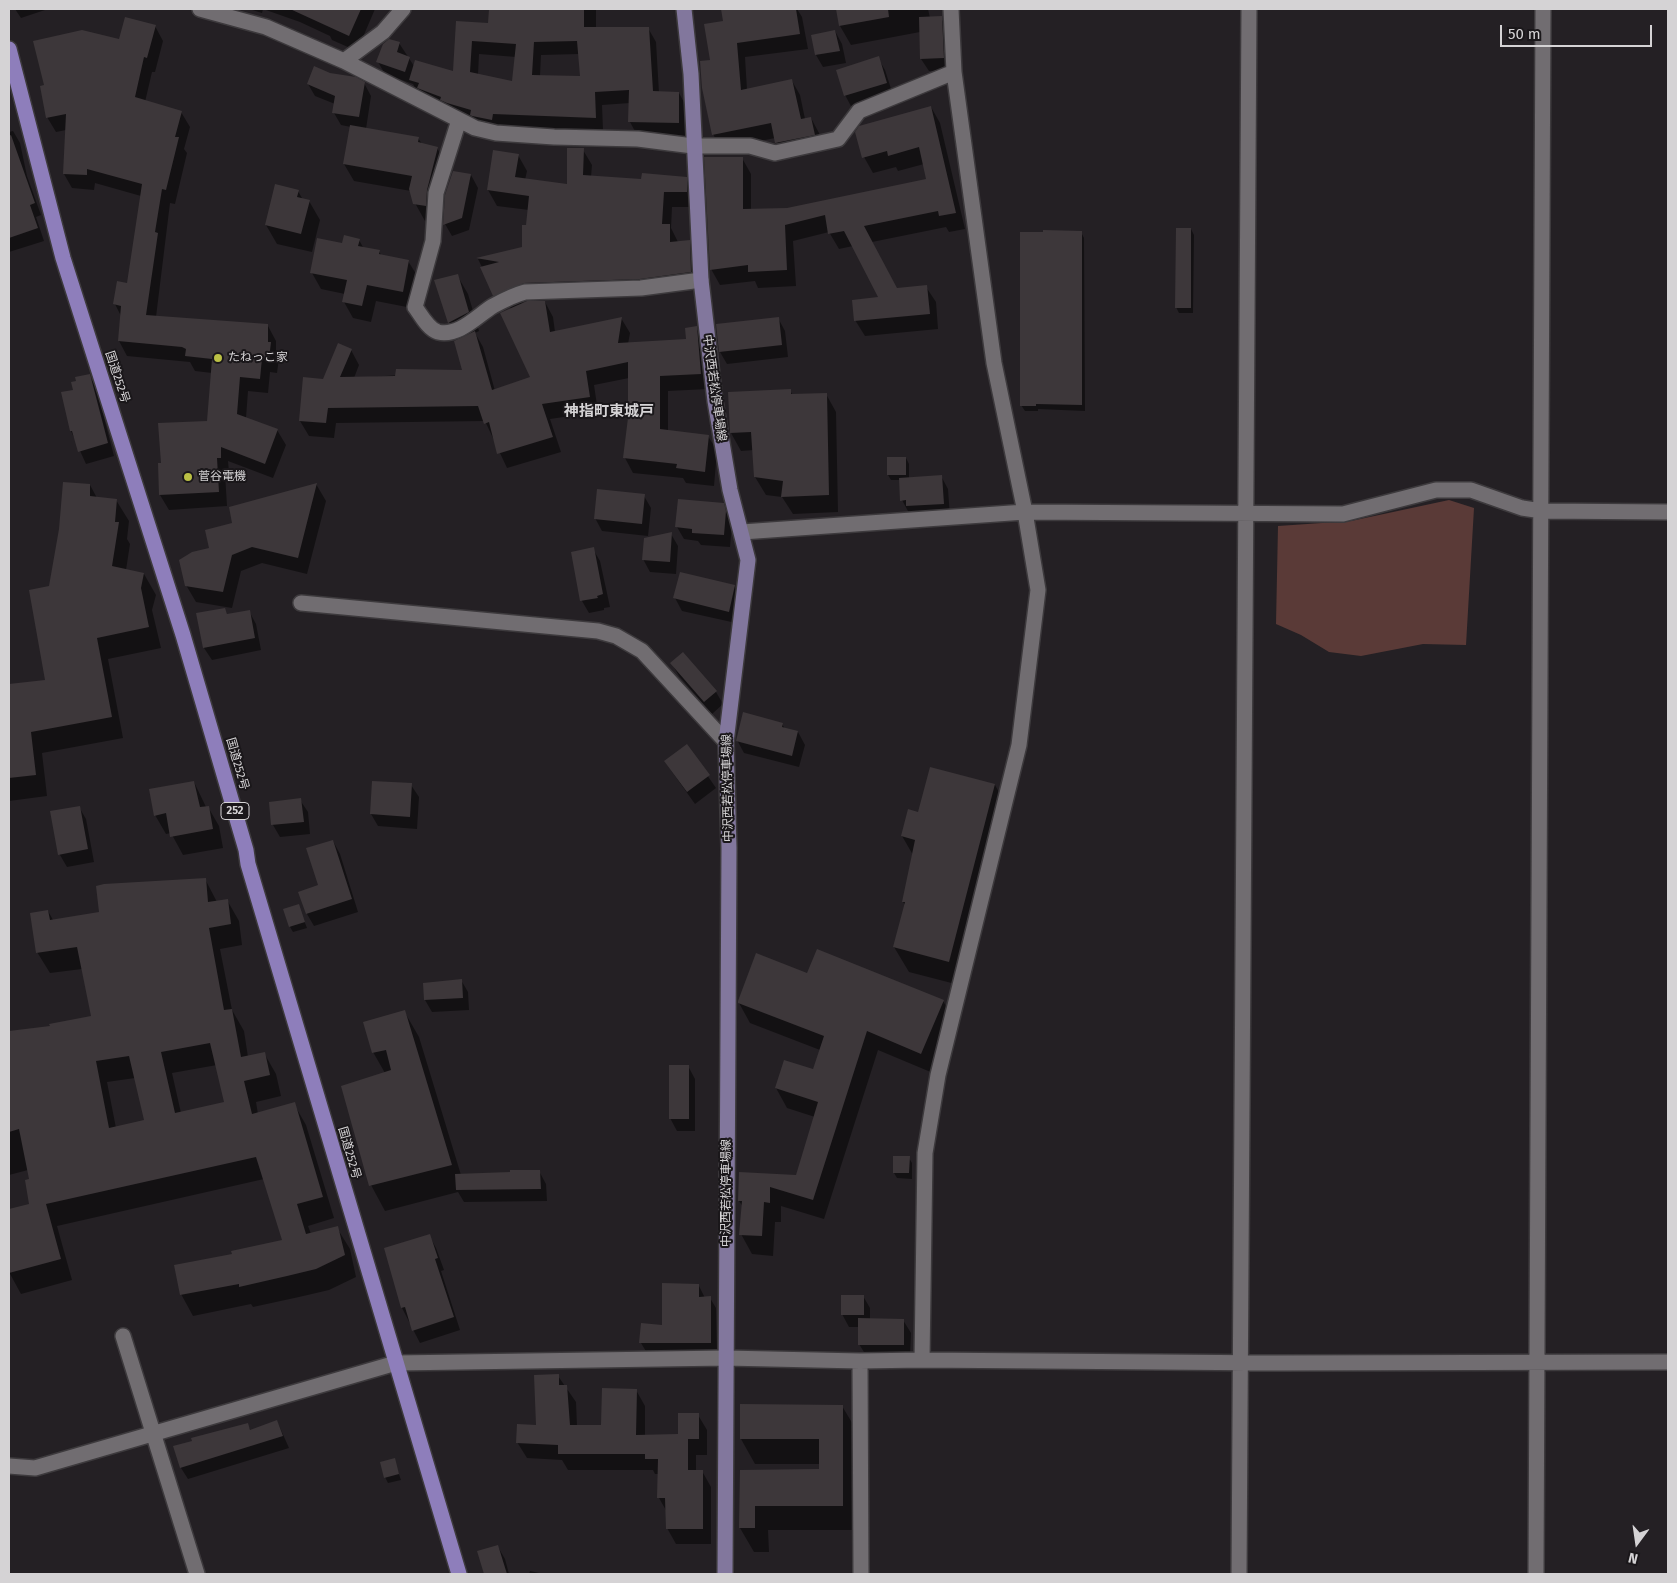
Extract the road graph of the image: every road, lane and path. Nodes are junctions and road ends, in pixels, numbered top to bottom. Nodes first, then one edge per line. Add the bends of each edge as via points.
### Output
1 (200, 9) edge
2 (403, 9) edge
3 (684, 9) edge
4 (951, 9) edge
5 (1249, 9) edge
6 (1543, 9) edge
7 (9, 49) edge
8 (344, 61) junction
9 (954, 72) junction
10 (459, 120) junction
11 (693, 146) junction
12 (701, 280) junction
13 (1542, 511) junction
14 (1025, 512) junction
15 (1246, 512) junction
16 (1668, 512) edge
17 (742, 532) junction
18 (302, 603) dead end
19 (726, 742) junction
20 (123, 1336) dead end
21 (726, 1358) junction
22 (922, 1360) junction
23 (860, 1361) junction
24 (1537, 1361) junction
25 (396, 1362) junction
26 (1668, 1362) edge
27 (1239, 1363) junction
28 (154, 1433) junction
29 (9, 1466) edge
30 (197, 1574) edge
31 (459, 1574) edge
32 (726, 1574) edge
33 (861, 1574) edge
34 (1239, 1574) edge
35 (1536, 1574) edge

1 - 8 street via 266,27
2 - 8 street via 383,32
3 - 11 main road, 中沢西若松停車場線 via 691,74
4 - 9 street
5 - 15 street
6 - 13 street
7 - 25 highway, 国道252号 / 252 via 63,258 183,635
8 - 10 street
9 - 11 street via 859,111 838,139 775,153 750,146
9 - 14 street via 994,363
10 - 11 street via 496,133 638,139
10 - 12 street via 436,193 433,241 415,307 437,332 467,325 491,307 526,292 641,288
11 - 12 main road, 中沢西若松停車場線
12 - 17 main road, 中沢西若松停車場線 via 714,401 730,490
13 - 15 street via 1522,508 1471,490 1436,490 1344,514
13 - 16 street
13 - 24 street
14 - 15 street
14 - 17 street
14 - 22 street via 1038,590 1019,745 938,1075 925,1153
15 - 27 street
17 - 19 main road, 中沢西若松停車場線 via 748,560
18 - 19 street via 598,631 616,636 642,651
19 - 21 main road, 中沢西若松停車場線 via 729,848
20 - 28 street
21 - 23 street
21 - 25 street
21 - 32 main road, 中沢西若松停車場線
22 - 23 street
22 - 27 street
23 - 33 street
24 - 26 street
24 - 27 street
24 - 35 street
25 - 28 street
25 - 31 highway, 国道252号 / 252
27 - 34 street
28 - 29 street via 34,1468
28 - 30 street

